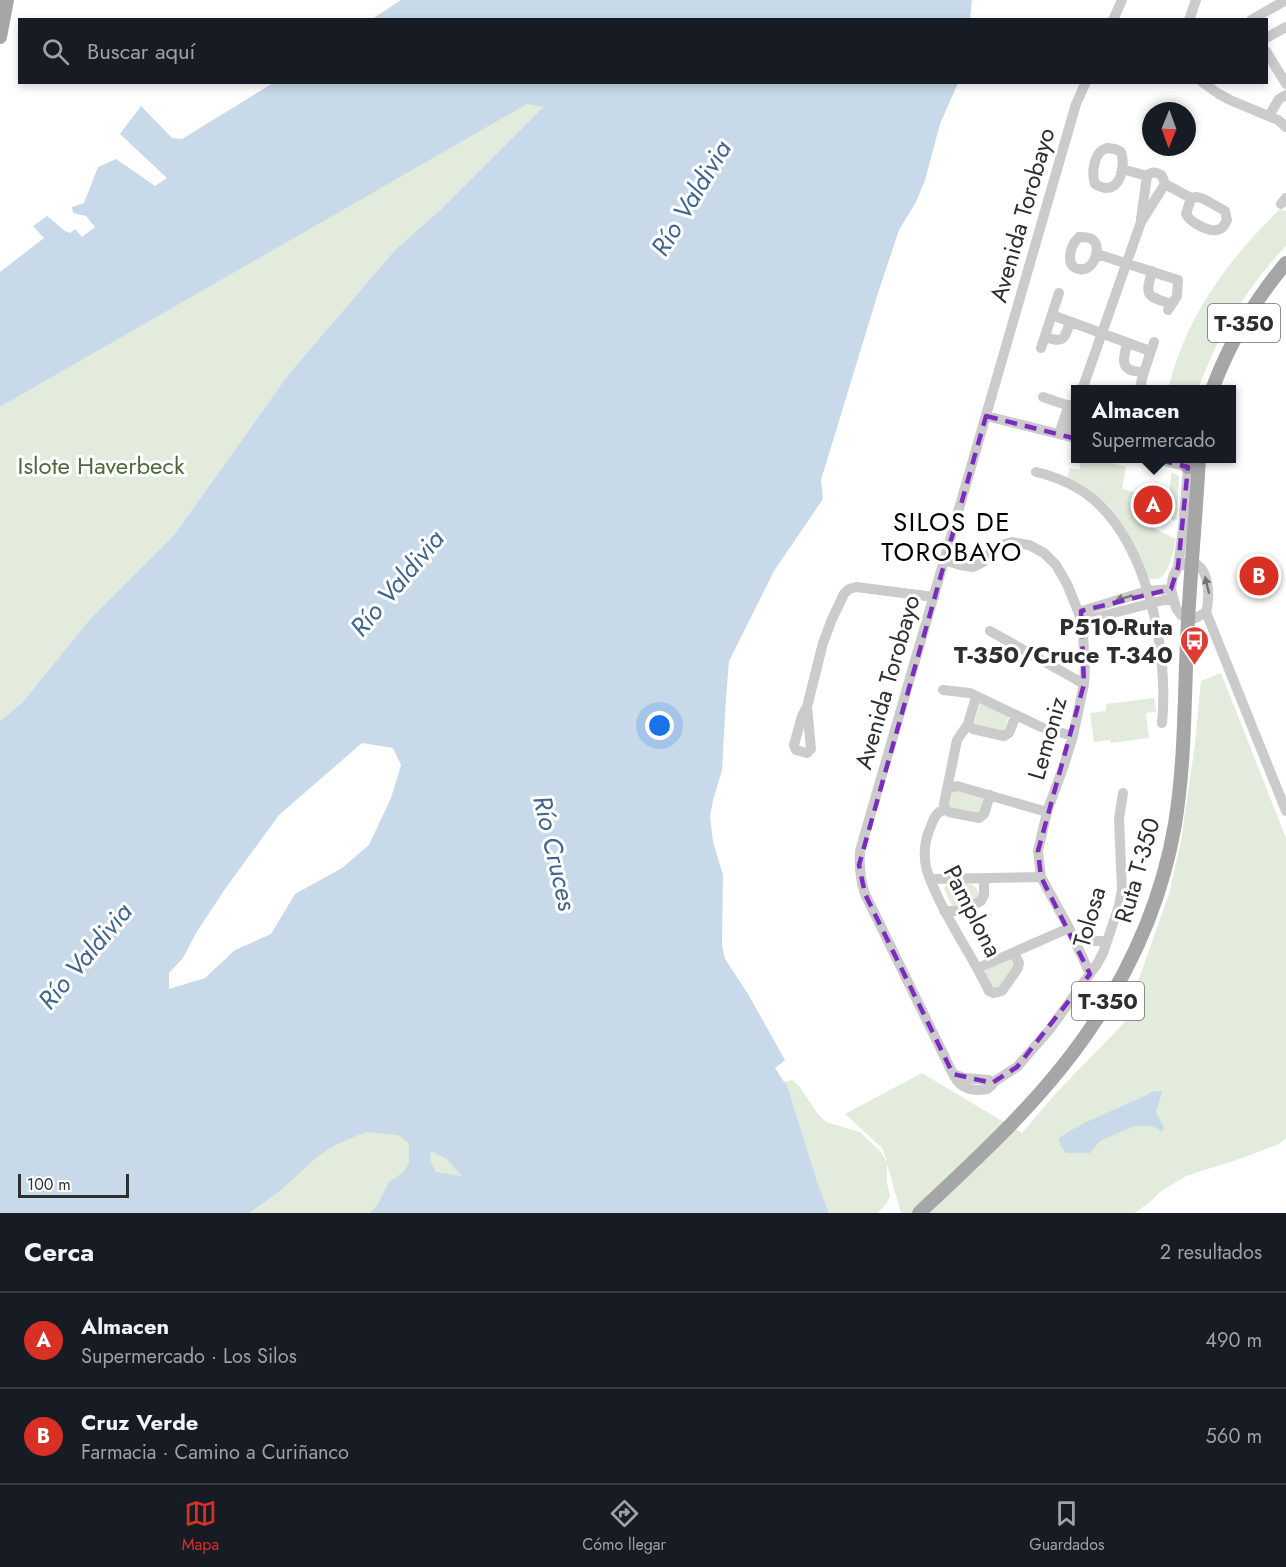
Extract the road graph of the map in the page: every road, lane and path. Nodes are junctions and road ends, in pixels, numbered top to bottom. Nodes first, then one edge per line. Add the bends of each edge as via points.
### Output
1 (7, 0) edge
2 (1122, 0) edge
3 (1196, 0) edge
4 (1286, 0) edge
5 (1114, 18) edge
6 (1190, 18) edge
7 (1254, 18) edge
8 (1286, 27) edge
9 (0, 37) edge
10 (1268, 37) edge
11 (1268, 54) edge
12 (1085, 84) edge
13 (1205, 84) edge
14 (1286, 84) edge
15 (1286, 96) edge
16 (1280, 121) edge
17 (1122, 169) dead end
18 (1147, 176) junction
19 (1165, 184) junction
20 (1191, 198) dead end
21 (1141, 222) junction
22 (1097, 254) dead end
23 (1126, 263) junction
24 (1286, 263) edge
25 (1152, 271) junction
26 (1059, 293) dead end
27 (1052, 315) junction
28 (1070, 322) junction
29 (1101, 333) junction
30 (1044, 337) junction
31 (1127, 343) junction
32 (1041, 348) dead end
33 (1144, 372) junction
34 (1084, 385) edge
35 (1141, 385) edge
36 (1214, 385) edge
37 (1043, 397) dead end
38 (1071, 406) edge
39 (986, 416) junction
40 (1071, 417) edge
41 (1067, 436) edge
42 (1193, 463) edge
43 (1193, 463) edge
44 (1036, 472) dead end
45 (944, 560) junction
46 (1193, 562) junction
47 (1178, 567) junction
48 (1171, 588) junction
49 (1147, 591) junction
50 (934, 597) junction
51 (1173, 600) junction
52 (1151, 604) junction
53 (1206, 612) junction
54 (1081, 616) junction
55 (1188, 619) junction
56 (990, 631) dead end
57 (1084, 684) junction
58 (943, 690) dead end
59 (976, 697) junction
60 (807, 707) dead end
61 (1016, 715) junction
62 (1162, 723) dead end
63 (968, 724) junction
64 (1073, 736) junction
65 (947, 789) junction
66 (1124, 793) dead end
67 (990, 795) junction
68 (945, 809) junction
69 (1047, 812) junction
70 (1286, 812) edge
71 (1041, 877) junction
72 (930, 879) junction
73 (984, 879) junction
74 (944, 911) junction
75 (1072, 933) junction
76 (1107, 941) junction
77 (1014, 953) junction
78 (978, 969) junction
79 (1090, 974) junction
80 (992, 1083) joint
81 (919, 1213) edge

1 - 9 main road
2 - 5 street
3 - 6 street
4 - 7 street
8 - 10 street
11 - 14 street
12 - 39 street, Avenida Torobayo
13 - 16 street
15 - 16 street via 1279,99
17 - 18 street
18 - 19 street via 1160,174
18 - 21 street
19 - 20 street
19 - 21 street
21 - 23 street
22 - 23 street
23 - 25 street
23 - 29 street
24 - 36 main road, T-350 via 1242,326
25 - 25 street via 1148,293 1169,307 1177,296 1178,280
26 - 27 street
27 - 28 street
27 - 30 street
28 - 29 street
28 - 30 street via 1061,340
29 - 31 street
29 - 34 street
30 - 32 street
31 - 33 street via 1126,369
31 - 33 street via 1152,347
33 - 35 street
37 - 38 street
39 - 41 street
39 - 45 street, Avenida Torobayo
40 - 41 street
42 - 46 main road, Ruta T-350 / T-350
43 - 47 street
44 - 49 street via 1066,482 1100,505 1125,540
45 - 50 street, Avenida Torobayo
45 - 54 street, Lemoniz via 973,567 1001,545 1029,545 1056,565
46 - 47 street
53 -> 46 street via 1208,584
46 - 55 main road, Ruta T-350 / T-350
47 - 48 street
48 - 49 street
48 - 51 street
49 - 52 street
49 -> 54 street
50 - 60 street via 849,589 823,644
50 - 80 street, Avenida Torobayo via 860,851 860,880 953,1074 971,1090 987,1089
51 - 52 street
51 - 55 street via 1178,612
52 - 54 street
52 - 62 street via 1163,670
53 - 55 street
53 - 70 street
54 - 57 street, Lemoniz
55 - 81 main road, Ruta T-350 / T-350 via 1184,730 1175,823 1161,882 1138,944 1108,1003 1064,1065 1021,1114
56 - 57 street
57 - 64 street, Lemoniz
58 - 59 street
59 - 61 street
59 - 63 street
61 - 63 street via 1004,736 973,729
61 - 64 street
63 - 65 street via 957,740
64 - 69 street, Lemoniz
65 - 67 street via 957,786
65 - 68 street
66 - 76 street, Tolosa via 1119,819 1122,890
67 - 68 street via 979,818
67 - 69 street
68 - 72 street, Pamplona via 936,815 926,837 925,860
69 - 71 street, Lemoniz via 1038,851
71 - 73 street
71 - 75 street, Lemoniz
72 - 73 street
72 - 74 street, Pamplona
73 - 74 street via 981,901 960,911
74 - 78 street, Pamplona
75 - 76 street via 1092,941
75 - 77 street
75 - 79 street, Lemoniz
76 - 79 street, Tolosa
77 - 78 street
77 - 78 street, Pamplona via 1019,967 999,992 989,991
79 - 80 street, Tolosa via 1017,1067

